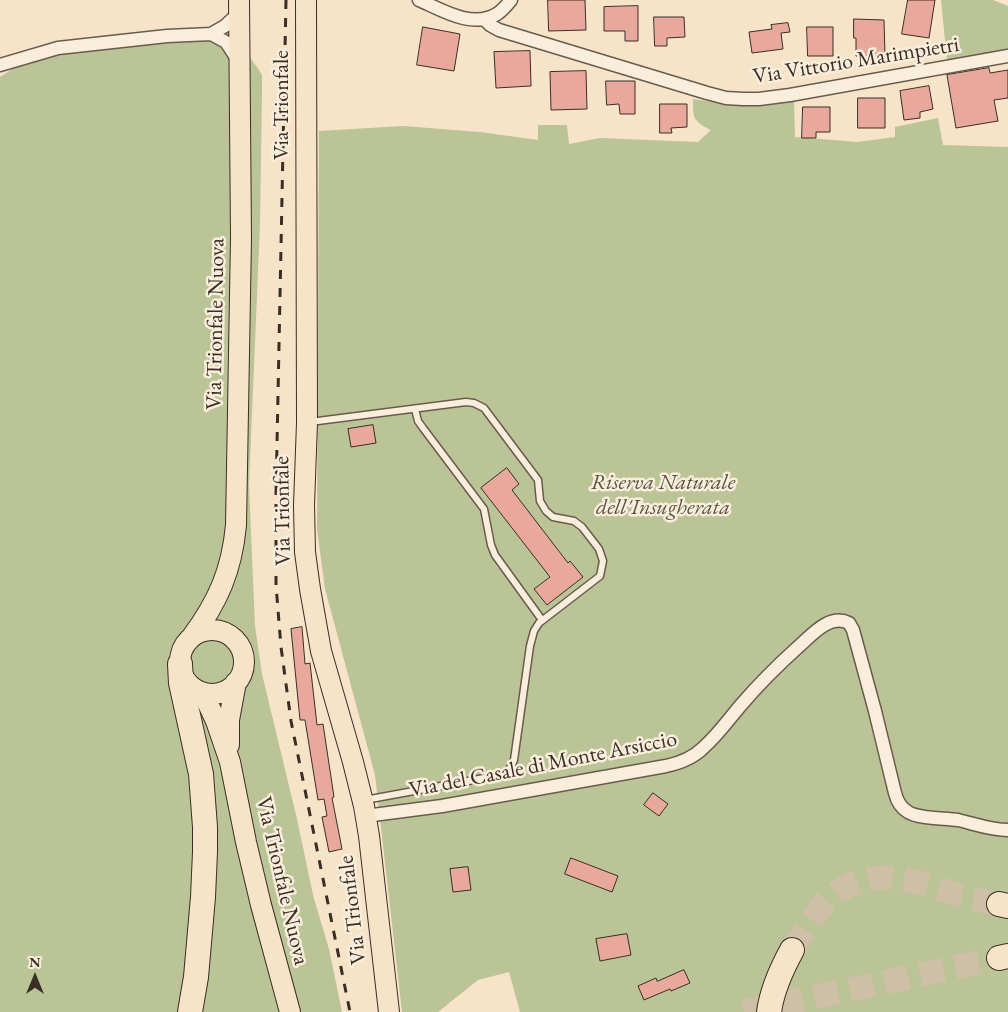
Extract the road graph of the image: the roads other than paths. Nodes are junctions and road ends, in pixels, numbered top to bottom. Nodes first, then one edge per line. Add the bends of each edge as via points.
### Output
1 (306, 0) edge
2 (419, 0) edge
3 (512, 0) edge
4 (239, 7) edge
5 (484, 19) junction
6 (212, 34) junction
7 (1008, 56) edge
8 (239, 63) junction
9 (0, 65) edge
10 (415, 409) junction
11 (306, 423) junction
12 (542, 620) junction
13 (191, 638) junction
14 (180, 664) junction
15 (236, 682) junction
16 (203, 693) junction
17 (230, 762) junction
18 (364, 808) junction
19 (1008, 830) edge
20 (792, 950) tunnel mouth
21 (773, 1007) edge
22 (190, 1012) edge
23 (290, 1012) edge
24 (389, 1012) edge

1 - 11 main road, Via Trionfale
2 - 5 street via 464,18
3 - 5 street via 500,12
4 - 6 street via 225,26
4 - 8 main road, Via Trionfale Nuova
5 - 7 street, Via Vittorio Marimpietri via 500,30 726,98 759,99 790,95
6 - 8 street via 226,42
6 - 9 street via 58,48
8 - 13 main road, Via Trionfale Nuova via 242,238 236,524 233,551 224,582
10 - 11 lane
10 - 12 lane via 418,421 484,509 495,555
10 - 12 lane via 466,402 484,408 538,480 540,501 546,511 553,517 574,521 599,549 602,561 600,576
11 - 18 main road, Via Trionfale via 304,519 310,589 321,650
12 - 18 lane via 534,631 530,646 518,741 510,769 495,776
13 - 14 main road via 184,646
13 - 15 main road via 199,633 217,631 233,639 243,660 242,672
14 - 16 main road via 187,682
14 - 22 highway via 201,774 205,827 202,906
15 - 16 main road via 222,692
15 - 17 main road, Via Trionfale Nuova via 229,720
16 - 17 main road, Via Trionfale Nuova
17 - 23 main road, Via Trionfale Nuova via 261,905
18 - 19 street, Via del Casale di Monte Arsiccio via 442,806 682,761 706,746 768,675 816,631 829,623 842,621 849,623 853,630 900,806 915,815
18 - 24 main road, Via Trionfale
20 - 21 highway via 779,975

